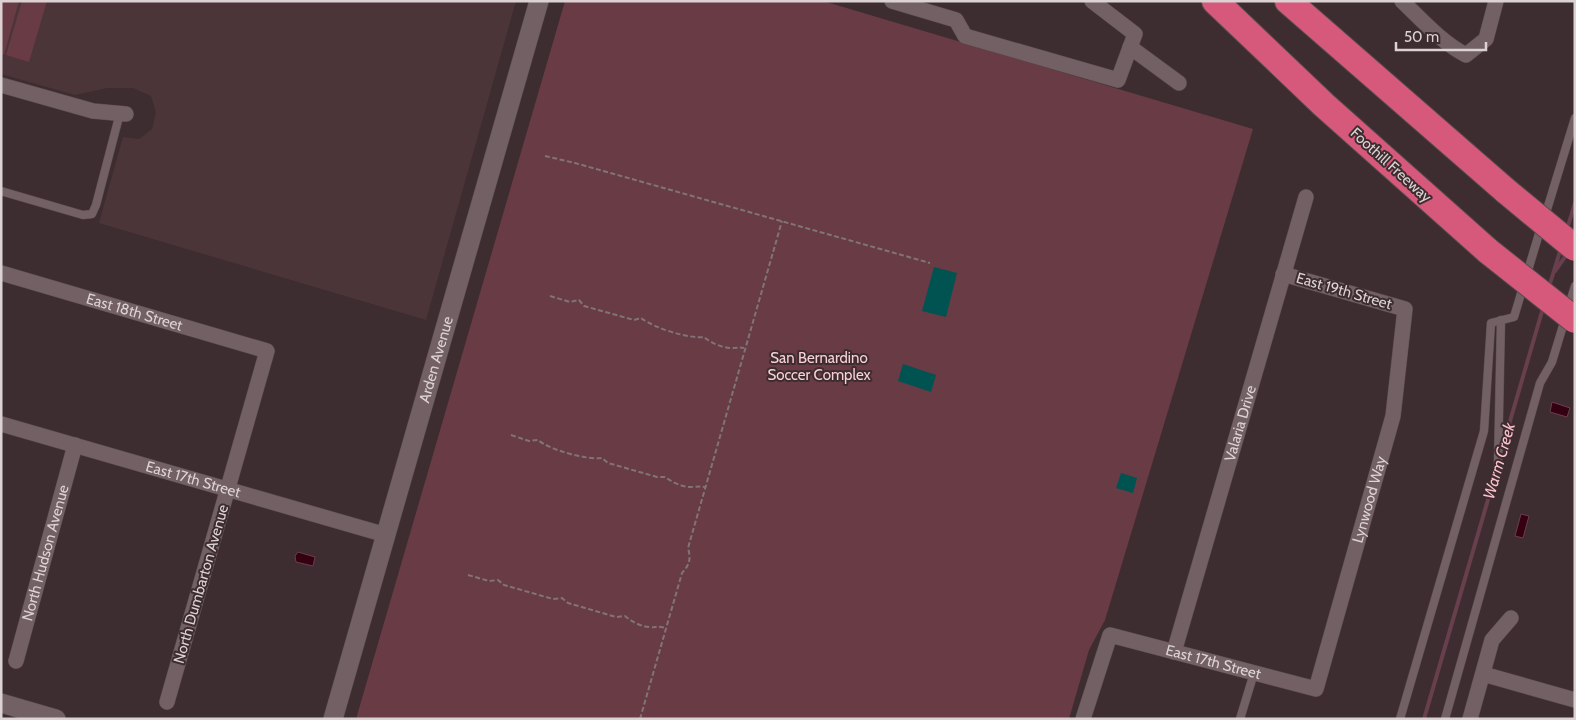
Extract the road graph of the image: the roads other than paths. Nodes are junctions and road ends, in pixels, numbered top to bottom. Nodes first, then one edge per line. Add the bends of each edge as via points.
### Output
1 (539, 1) edge
2 (892, 1) edge
3 (1092, 1) edge
4 (1198, 1) edge
5 (1215, 1) edge
6 (1402, 1) edge
7 (1496, 1) edge
8 (1290, 2) edge
9 (1130, 47) junction
10 (1179, 83) dead end
11 (1, 85) edge
12 (1324, 105) junction
13 (123, 114) joint
14 (1575, 118) edge
15 (1, 191) edge
16 (1306, 197) dead end
17 (1575, 248) edge
18 (1, 274) edge
19 (1283, 274) junction
20 (1575, 286) edge
21 (1406, 309) joint
22 (1501, 320) junction
23 (1575, 320) edge
24 (267, 351) joint
25 (1, 424) edge
26 (74, 445) junction
27 (1498, 462) dead end
28 (228, 488) junction
29 (386, 535) junction
30 (1511, 618) dead end
31 (1174, 652) junction
32 (16, 661) dead end
33 (1254, 673) junction
34 (1482, 674) junction
35 (1316, 689) joint
36 (1575, 700) edge
37 (167, 702) dead end
38 (1, 703) edge
39 (56, 719) edge
40 (333, 719) edge
41 (1083, 719) edge
42 (1240, 719) edge
43 (1400, 719) edge
44 (1445, 719) edge
45 (1470, 719) edge

1 - 29 street, Arden Avenue
2 - 9 street via 956,20 966,36 1118,80
3 - 9 street via 1135,34
4 - 12 highway
5 - 12 highway, Foothill Freeway
6 - 7 street via 1439,37 1466,55 1486,39
8 - 17 highway, bridge
9 - 10 street
11 - 13 street via 93,112
12 - 23 highway, Foothill Freeway, bridge via 1488,252
13 - 15 lane via 92,214 83,215
14 - 22 lane via 1514,317
16 - 19 street, Valaria Drive
18 - 24 street, East 18th Street
19 - 21 street, East 19th Street
19 - 31 street, Valaria Drive
20 - 44 lane via 1552,362 1540,383
21 - 35 street, Lynwood Way via 1393,416
22 - 27 lane
22 - 43 lane via 1491,322 1484,432
24 - 28 street, North Dumbarton Avenue
25 - 26 street, East 17th Street
26 - 28 street, East 17th Street
26 - 32 street, North Hudson Avenue
28 - 29 street, East 17th Street
28 - 37 street, North Dumbarton Avenue
29 - 40 street, Arden Avenue
30 - 34 street via 1492,640
31 - 33 street, East 17th Street
31 - 41 street, East 17th Street via 1110,635
33 - 35 street, East 17th Street
33 - 42 lane
34 - 36 street
34 - 45 street
38 - 39 street

